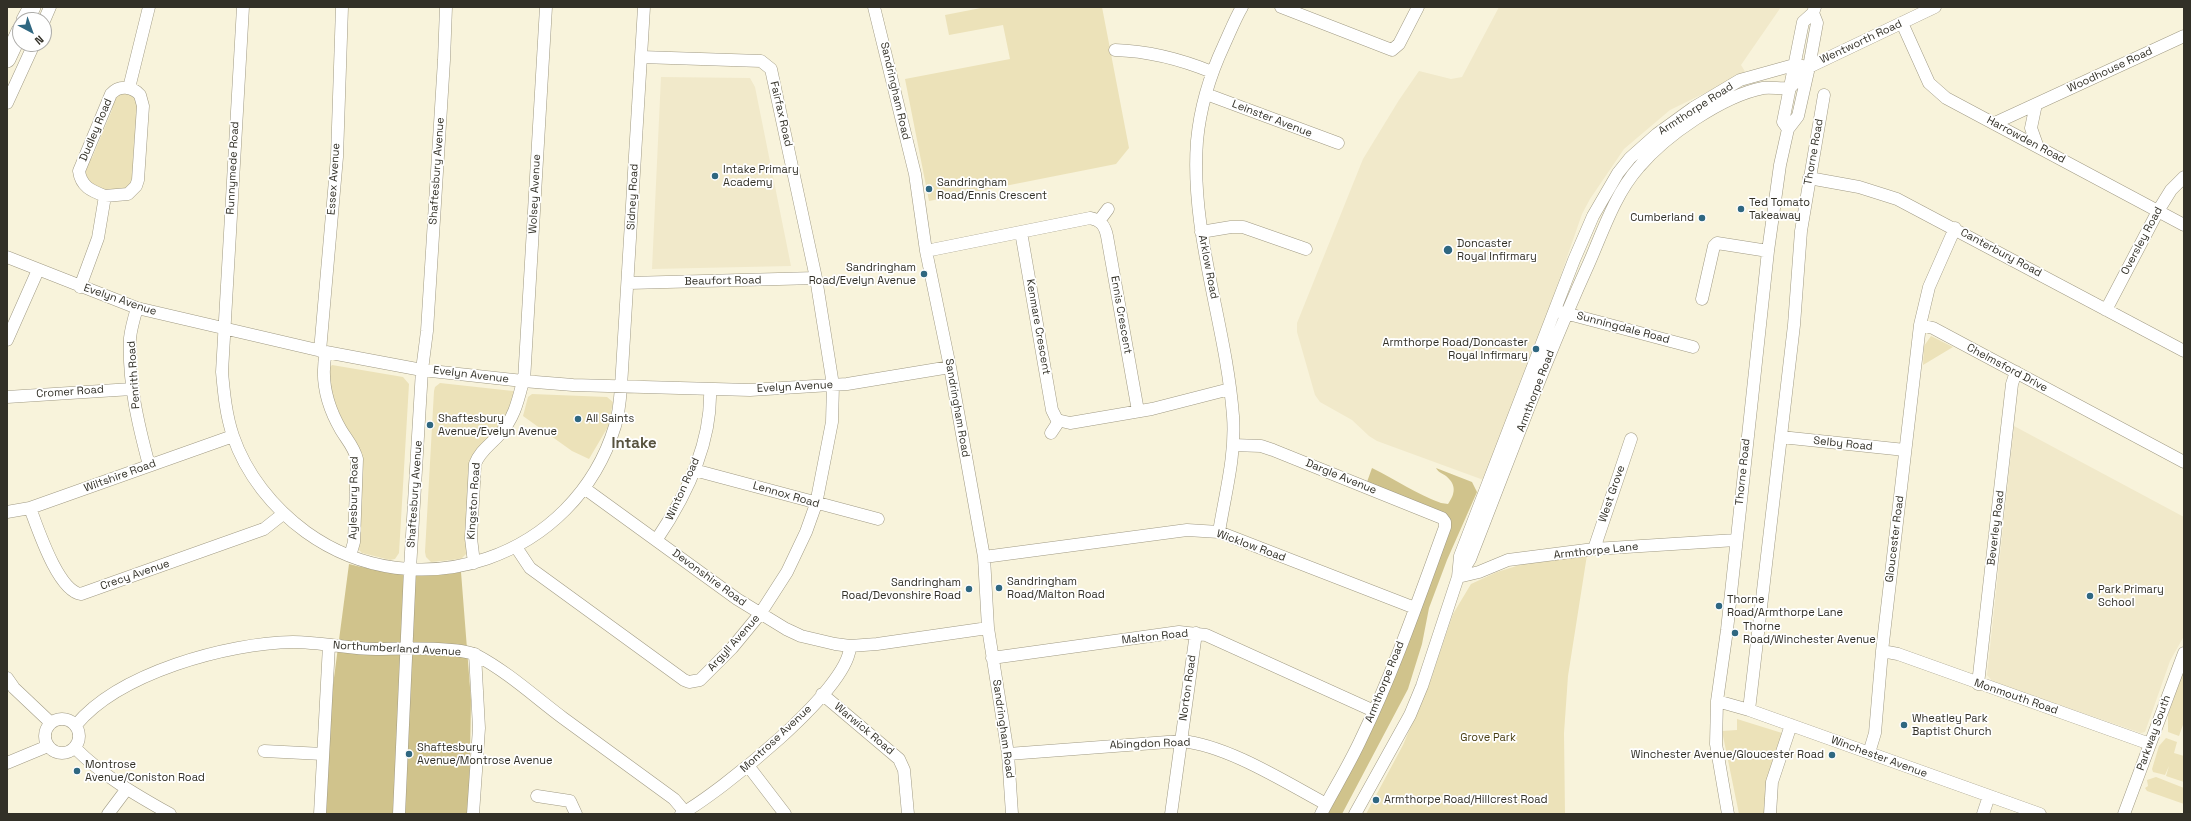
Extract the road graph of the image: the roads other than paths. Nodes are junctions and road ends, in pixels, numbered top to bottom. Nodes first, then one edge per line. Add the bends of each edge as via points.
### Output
1 (149, 7) edge
2 (243, 7) edge
3 (342, 7) edge
4 (446, 7) edge
5 (546, 7) edge
6 (644, 7) edge
7 (874, 7) edge
8 (1242, 7) edge
9 (1281, 7) edge
10 (1418, 7) edge
11 (1935, 7) edge
12 (1814, 10) edge
13 (1902, 23) junction
14 (2184, 36) edge
15 (12, 48) edge
16 (1115, 50) dead end
17 (30, 52) edge
18 (641, 57) junction
19 (7, 59) edge
20 (1794, 65) junction
21 (1809, 67) junction
22 (1212, 72) junction
23 (129, 88) junction
24 (1790, 88) junction
25 (1206, 94) junction
26 (1824, 95) dead end
27 (7, 104) edge
28 (2036, 104) junction
29 (1996, 123) junction
30 (1788, 130) junction
31 (1338, 144) dead end
32 (2037, 145) junction
33 (2184, 177) edge
34 (1809, 178) junction
35 (105, 196) junction
36 (1108, 208) dead end
37 (2158, 211) junction
38 (1099, 221) junction
39 (2184, 225) edge
40 (1955, 228) junction
41 (1021, 232) junction
42 (1202, 232) junction
43 (1306, 249) dead end
44 (926, 251) junction
45 (1768, 251) junction
46 (7, 257) edge
47 (38, 270) junction
48 (816, 278) junction
49 (629, 283) junction
50 (80, 287) junction
51 (1702, 299) dead end
52 (136, 308) junction
53 (1554, 310) junction
54 (2106, 310) junction
55 (1567, 314) junction
56 (1920, 325) junction
57 (224, 329) junction
58 (7, 340) edge
59 (1693, 347) dead end
60 (2184, 351) edge
61 (323, 352) junction
62 (950, 367) junction
63 (422, 370) junction
64 (2016, 372) junction
65 (524, 381) junction
66 (833, 385) junction
67 (621, 387) junction
68 (132, 389) junction
69 (710, 389) junction
70 (1230, 389) junction
71 (7, 397) edge
72 (1138, 411) junction
73 (1059, 421) junction
74 (1050, 433) dead end
75 (233, 436) junction
76 (1780, 438) junction
77 (1631, 439) dead end
78 (1233, 445) junction
79 (1905, 450) junction
80 (2184, 462) edge
81 (149, 465) junction
82 (694, 470) junction
83 (584, 488) junction
84 (816, 504) junction
85 (30, 508) junction
86 (7, 512) edge
87 (283, 514) junction
88 (878, 519) dead end
89 (1445, 522) joint
90 (1219, 532) junction
91 (657, 539) junction
92 (1736, 540) junction
93 (516, 547) junction
94 (1594, 549) junction
95 (350, 556) junction
96 (984, 557) junction
97 (474, 563) junction
98 (410, 569) junction
99 (1458, 577) junction
100 (1415, 608) junction
101 (760, 614) junction
102 (988, 628) junction
103 (1196, 633) junction
104 (329, 644) junction
105 (850, 646) junction
106 (406, 648) junction
107 (1882, 651) junction
108 (475, 654) junction
109 (2184, 654) edge
110 (992, 658) junction
111 (7, 678) edge
112 (1978, 684) junction
113 (822, 694) junction
114 (1718, 701) junction
115 (1749, 710) junction
116 (1374, 711) junction
117 (51, 723) junction
118 (76, 725) junction
119 (1791, 725) junction
120 (1181, 741) junction
121 (2150, 744) junction
122 (48, 746) junction
123 (75, 748) junction
124 (264, 751) dead end
125 (1869, 753) junction
126 (323, 754) junction
127 (1008, 754) junction
128 (7, 763) edge
129 (749, 767) junction
130 (126, 790) junction
131 (537, 796) dead end
132 (1989, 796) junction
133 (1324, 809) edge
134 (683, 813) edge
135 (108, 814) edge
136 (170, 814) edge
137 (320, 814) edge
138 (399, 814) edge
139 (473, 814) edge
140 (576, 814) edge
141 (785, 814) edge
142 (908, 814) edge
143 (1012, 814) edge
144 (1171, 814) edge
145 (1356, 814) edge
146 (1728, 814) edge
147 (1770, 814) edge
148 (1983, 814) edge
149 (2040, 814) edge
150 (2124, 814) edge

1 - 23 street
2 - 57 street, Runnymede Road
3 - 61 street, Essex Avenue via 337,157
4 - 63 street, Shaftesbury Avenue via 429,308
5 - 65 street, Wolsey Avenue
6 - 18 street, Sidney Road
7 - 44 street, Sandringham Road via 914,174
8 - 22 street, Arklow Road
9 - 10 street via 1392,50 1399,44
11 - 13 street, Wentworth Road
12 - 20 street, Thorne Road via 1803,22
12 - 21 street, Thorne Road via 1817,23
13 - 21 street, Wentworth Road
13 - 29 street, Harrowden Road via 1929,83 1946,98
14 - 28 street, Woodhouse Road
15 - 19 highway
16 - 22 street via 1140,51 1182,60
17 - 27 street
18 - 48 street, Fairfax Road via 761,61 771,69
18 - 49 street, Sidney Road
20 - 21 street, Armthorpe Road
20 - 24 street, Thorne Road
20 - 53 street, Armthorpe Road via 1740,80 1684,115 1630,158 1618,173 1593,216
21 - 24 street
21 - 30 street, Thorne Road via 1798,116
22 - 25 street, Arklow Road
23 - 35 street via 140,95 143,106 138,180 128,194
23 - 35 street, Dudley Road via 119,88 112,94 79,171 81,181 86,187
24 - 30 street, Thorne Road via 1783,122
24 - 55 street, Armthorpe Road via 1764,88 1727,102 1690,123 1643,162 1619,195
25 - 31 street, Leinster Avenue
25 - 42 street, Arklow Road via 1197,141 1197,189
26 - 34 street, Thorne Road
28 - 29 street, Woodhouse Road
28 - 32 street via 2031,128
29 - 32 street, Harrowden Road
30 - 45 street, Thorne Road via 1780,165
32 - 37 street, Harrowden Road
33 - 37 street, Oversley Road via 2170,190
34 - 40 street, Canterbury Road via 1878,192
34 - 76 street, Thorne Road via 1801,230 1794,325
35 - 50 street via 98,238
36 - 38 street
37 - 39 street, Harrowden Road
37 - 54 street, Oversley Road
38 - 41 street via 1090,218
38 - 72 street, Ennis Crescent via 1106,229
40 - 54 street, Canterbury Road
40 - 56 street via 1929,287
41 - 44 street
41 - 73 street, Kenmare Crescent via 1052,410
42 - 43 street via 1243,227
42 - 70 street, Arklow Road
44 - 62 street, Sandringham Road
45 - 51 street via 1717,243 1714,246
45 - 92 street, Thorne Road
46 - 47 street, Evelyn Avenue
47 - 50 street, Evelyn Avenue
47 - 58 street
48 - 49 street, Beaufort Road
48 - 66 street, Fairfax Road
49 - 67 street, Sidney Road
50 - 52 street, Evelyn Avenue
52 - 57 street, Evelyn Avenue
52 - 68 street, Penrith Road via 130,338
53 - 55 street, Sunningdale Road
53 - 99 street, Armthorpe Road via 1460,556
54 - 60 street, Canterbury Road
55 - 59 street, Sunningdale Road
55 - 99 street, Armthorpe Road via 1470,559
56 - 64 street, Chelmsford Drive via 1933,328
56 - 79 street, Gloucester Road
57 - 61 street, Evelyn Avenue
57 - 75 street, Runnymede Road via 224,399
61 - 63 street, Evelyn Avenue
61 - 95 street, Aylesbury Road via 324,380 329,407 341,431 354,448 357,459 354,542
62 - 66 street, Evelyn Avenue
62 - 96 street, Sandringham Road
63 - 65 street, Evelyn Avenue
63 - 98 street, Shaftesbury Avenue
64 - 80 street, Chelmsford Drive
64 - 112 street, Beverley Road via 2012,384
65 - 67 street, Evelyn Avenue
65 - 97 street, Kingston Road via 512,417 499,435 478,456 475,464 471,538
66 - 69 street, Evelyn Avenue via 750,390
66 - 84 street, Argyll Avenue via 832,422
67 - 69 street, Evelyn Avenue
67 - 83 street, Sidney Road via 617,418 610,439 599,464
68 - 71 street, Cromer Road
68 - 81 street, Penrith Road via 138,426
69 - 82 street, Winton Road via 706,429
70 - 72 street
70 - 78 street, Arklow Road
72 - 73 street via 1070,423
73 - 74 street
75 - 81 street, Wiltshire Road
75 - 87 street, Runnymede Road via 256,481
76 - 79 street, Selby Road
76 - 115 street, Thorne Road
77 - 94 street, West Grove
78 - 89 street, Dargle Avenue via 1261,446 1273,450 1442,518
78 - 90 street, Arklow Road
79 - 107 street, Gloucester Road
81 - 85 street, Wiltshire Road
82 - 84 street, Lennox Road
82 - 91 street, Winton Road via 674,515
83 - 91 street, Devonshire Road
83 - 93 street, Sidney Road via 566,510
84 - 88 street, Lennox Road
84 - 101 street, Argyll Avenue via 787,572
85 - 86 street, Wiltshire Road
85 - 87 street, Crecy Avenue via 63,581 69,589 81,594 264,529
87 - 95 street, Runnymede Road via 320,542
89 - 100 street, Armthorpe Road
90 - 96 street, Wicklow Road via 1187,530
90 - 100 street, Wicklow Road
91 - 101 street, Devonshire Road
92 - 94 street, Armthorpe Lane
92 - 114 street, Thorne Road
93 - 97 street, Sidney Road
93 - 101 street, Argyll Avenue via 530,568 688,682 700,680 732,648
94 - 99 street, Armthorpe Lane via 1508,560 1479,572
95 - 98 street, Runnymede Road via 383,566
96 - 102 street, Sandringham Road
97 - 98 street, Sidney Road via 442,569
98 - 106 street, Shaftesbury Avenue
99 - 145 street, Armthorpe Road via 1410,715
100 - 116 street, Armthorpe Road
101 - 105 street, Devonshire Road via 801,636
102 - 105 street, Devonshire Road
102 - 110 street, Sandringham Road
103 - 110 street, Malton Road via 1179,632
103 - 116 street, Malton Road via 1206,635
103 - 120 street, Norton Road
104 - 106 street, Northumberland Avenue via 375,649
104 - 118 street, Northumberland Avenue via 259,644 214,654 159,672 113,693
104 - 126 street
105 - 113 street, Montrose Avenue via 847,659
106 - 108 street, Northumberland Avenue
106 - 138 street, Shaftesbury Avenue
107 - 112 street, Monmouth Road via 1898,654
107 - 125 street, Gloucester Road via 1875,733
108 - 134 street, Northumberland Avenue via 517,682 674,799
108 - 139 street via 479,728
109 - 121 street, Parkway South
110 - 127 street, Sandringham Road
111 - 117 street
112 - 121 street, Monmouth Road
113 - 129 street, Montrose Avenue via 790,729
113 - 142 street, Warwick Road via 899,759 904,770
114 - 115 street, Winchester Avenue
114 - 146 street, Thorne Road via 1716,744
115 - 119 street, Winchester Avenue
116 - 133 street, Armthorpe Road
117 - 118 street via 64,718
117 - 122 street via 45,734
118 - 123 street via 80,738
119 - 125 street, Winchester Avenue
119 - 147 street via 1772,782
120 - 127 street, Abingdon Road
120 - 133 street, Abingdon Road via 1196,742 1223,751
120 - 144 street, Norton Road
121 - 150 street, Parkway South
122 - 123 street via 61,753 70,752
122 - 128 street
123 - 130 street
124 - 126 street
125 - 132 street, Winchester Avenue
126 - 137 street
127 - 143 street, Sandringham Road
129 - 134 street, Montrose Avenue
129 - 141 street
130 - 135 street
130 - 136 street
131 - 140 street via 570,801
132 - 148 street
132 - 149 street, Winchester Avenue

